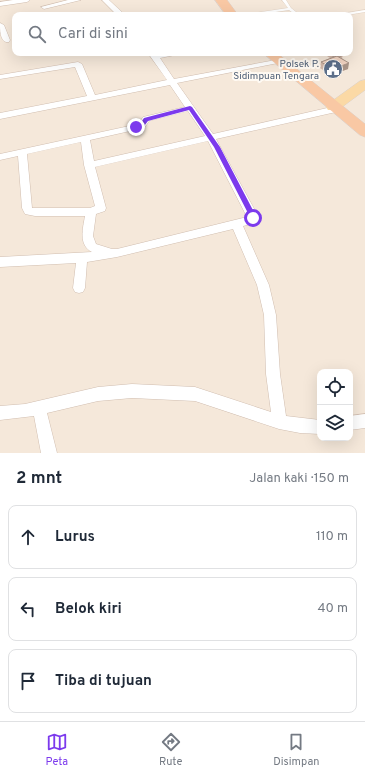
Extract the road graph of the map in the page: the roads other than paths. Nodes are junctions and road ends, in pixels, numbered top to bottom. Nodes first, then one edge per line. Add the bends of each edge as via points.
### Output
1 (27, 0) edge
2 (78, 0) edge
3 (105, 0) edge
4 (221, 0) edge
5 (284, 0) edge
6 (0, 4) edge
7 (43, 4) edge
8 (290, 9) junction
9 (365, 11) edge
10 (118, 12) edge
11 (230, 12) edge
12 (269, 12) edge
13 (294, 12) edge
14 (353, 13) edge
15 (0, 25) edge
16 (3, 40) edge
17 (155, 56) edge
18 (273, 57) edge
19 (0, 77) edge
20 (172, 82) junction
21 (365, 84) edge
22 (92, 98) junction
23 (190, 108) junction
24 (335, 108) junction
25 (0, 116) edge
26 (365, 132) edge
27 (85, 138) junction
28 (211, 138) junction
29 (22, 152) junction
30 (0, 157) edge
31 (89, 165) junction
32 (91, 212) junction
33 (237, 224) junction
34 (117, 253) junction
35 (82, 258) junction
36 (0, 262) edge
37 (79, 288) dead end
38 (39, 408) junction
39 (0, 413) edge
40 (365, 421) edge
41 (279, 422) junction
42 (353, 423) edge
43 (317, 427) edge
44 (49, 453) edge

1 - 6 street
2 - 7 street
3 - 10 street
4 - 11 highway
5 - 8 lane
8 - 12 lane
8 - 13 lane
9 - 14 lane
15 - 16 street
17 - 20 street
18 - 20 street
18 - 24 highway
19 - 22 street via 80,64
20 - 22 street
20 - 23 street
21 - 24 main road
22 - 25 street
23 - 27 street via 146,119 142,126
23 - 28 street
24 - 26 highway
24 - 28 street
27 - 29 street
27 - 31 street
28 - 31 street
28 - 33 street via 253,216 251,220
29 - 30 street
29 - 32 street via 29,211
31 - 32 street via 101,208
32 - 34 street via 88,240 90,246
33 - 34 street
33 - 41 street via 263,284 270,314
34 - 35 street
35 - 36 street
35 - 37 street
38 - 39 street
38 - 41 street via 122,391 183,393 206,397
38 - 44 street
40 - 42 street
41 - 43 street

